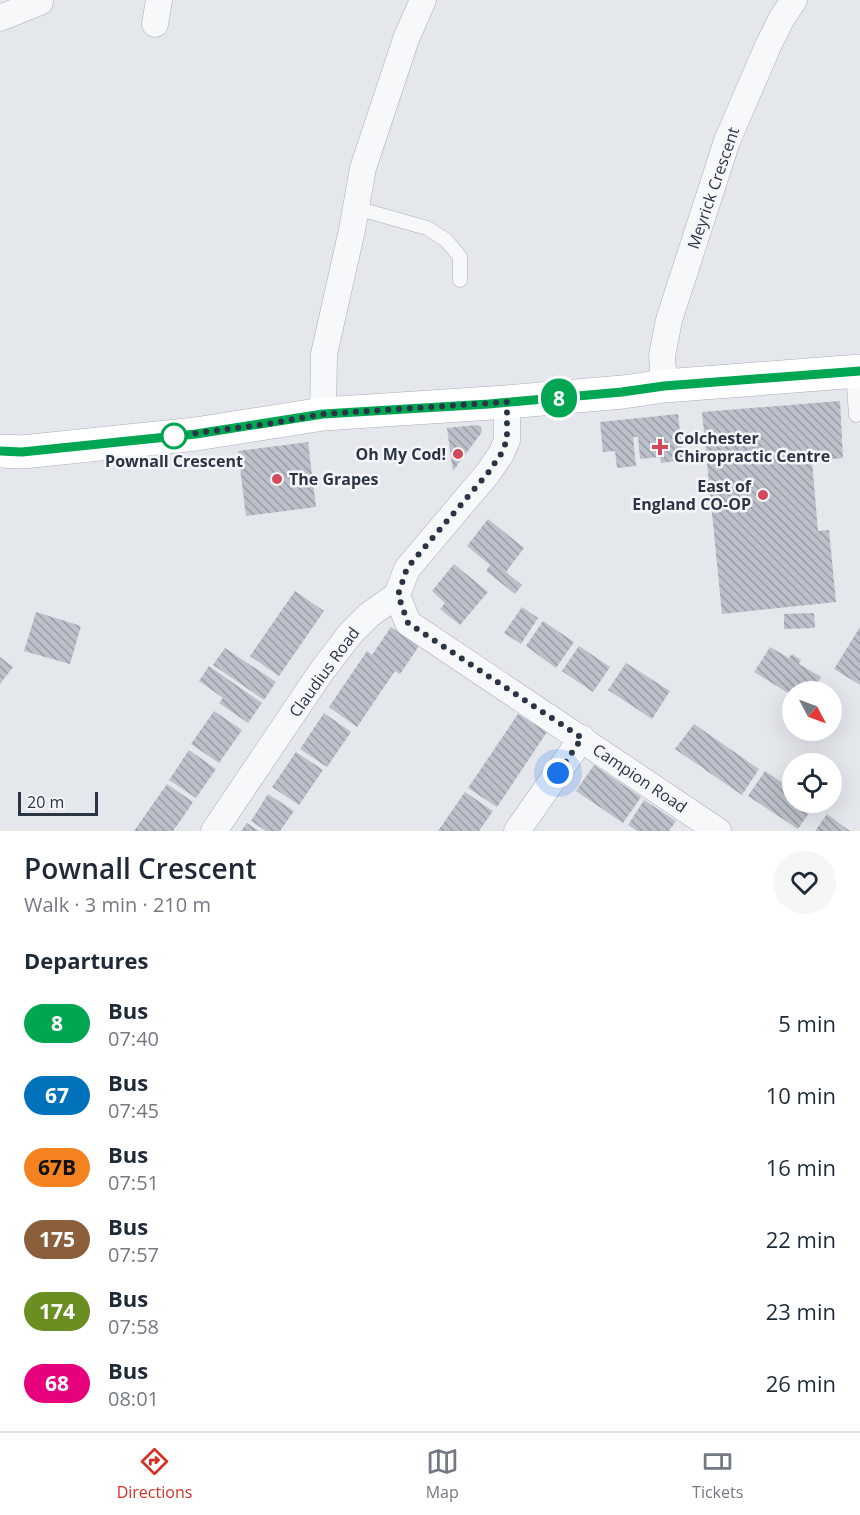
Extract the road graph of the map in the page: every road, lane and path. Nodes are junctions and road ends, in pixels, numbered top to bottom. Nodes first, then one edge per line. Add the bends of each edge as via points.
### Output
1 (423, 0) edge
2 (794, 0) edge
3 (40, 2) edge
4 (0, 18) edge
5 (356, 208) junction
6 (460, 280) dead end
7 (856, 372) edge
8 (664, 386) junction
9 (507, 402) junction
10 (323, 414) junction
11 (856, 416) dead end
12 (0, 451) edge
13 (398, 595) junction
14 (582, 738) junction
15 (214, 831) edge
16 (517, 831) edge
17 (718, 831) edge

1 - 5 street via 363,168
2 - 8 street, Meyrick Crescent via 768,46 727,141 669,320 662,356
3 - 4 street
5 - 6 lane via 427,228 446,240 460,256
5 - 10 street via 324,354
7 - 8 main road
7 - 11 lane
8 - 9 main road
9 - 10 main road
9 - 13 street via 507,440 501,454 407,568
10 - 12 main road via 196,434
13 - 14 street, Campion Road via 408,623
13 - 15 street, Claudius Road via 350,634
14 - 16 street
14 - 17 street, Campion Road

